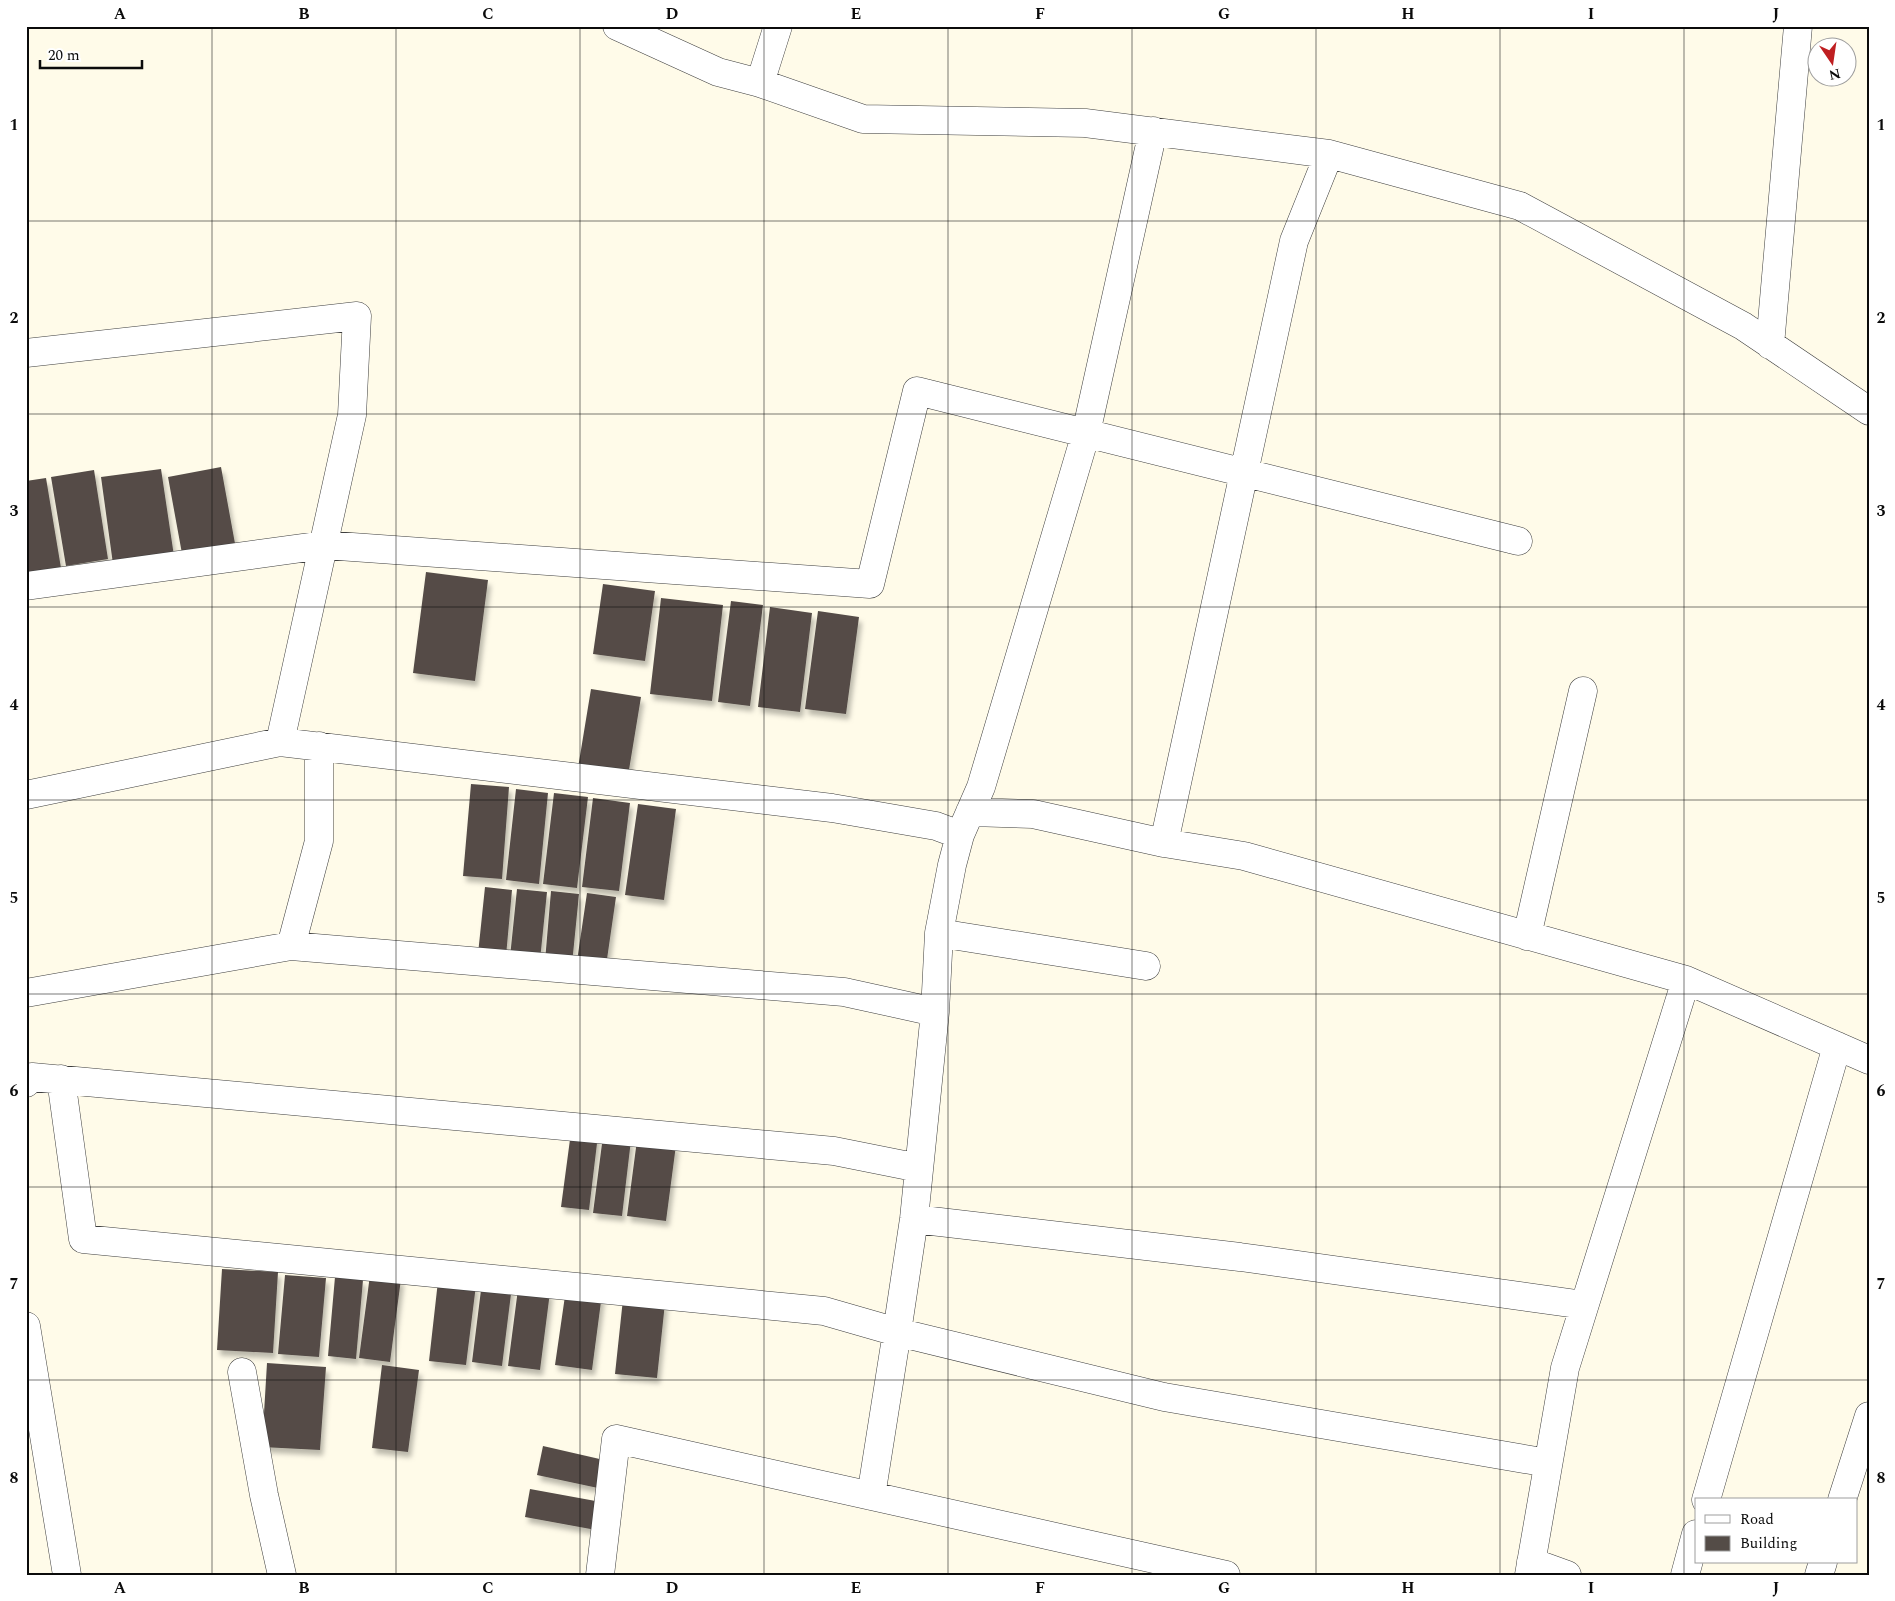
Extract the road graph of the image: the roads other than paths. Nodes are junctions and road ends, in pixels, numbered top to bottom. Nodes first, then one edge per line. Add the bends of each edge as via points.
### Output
1 (617, 26) edge
2 (778, 26) edge
3 (1798, 26) edge
4 (760, 83) junction
5 (1153, 131) junction
6 (1329, 154) junction
7 (1770, 345) junction
8 (26, 352) edge
9 (1869, 411) edge
10 (1086, 433) junction
11 (1244, 473) junction
12 (1518, 541) dead end
13 (324, 545) junction
14 (26, 586) edge
15 (1583, 691) dead end
16 (280, 742) junction
17 (319, 746) junction
18 (26, 795) edge
19 (965, 823) junction
20 (1164, 843) junction
21 (939, 934) junction
22 (1527, 936) junction
23 (291, 946) junction
24 (1146, 966) dead end
25 (1686, 980) junction
26 (26, 993) edge
27 (936, 1012) junction
28 (1837, 1046) junction
29 (1869, 1060) edge
30 (61, 1079) junction
31 (26, 1083) edge
32 (919, 1168) junction
33 (914, 1219) junction
34 (1584, 1305) junction
35 (26, 1326) edge
36 (897, 1332) junction
37 (242, 1372) dead end
38 (1869, 1416) edge
39 (1548, 1464) junction
40 (871, 1496) junction
41 (1707, 1498) edge
42 (1843, 1498) edge
43 (1695, 1537) edge
44 (1530, 1568) edge
45 (67, 1575) edge
46 (282, 1575) edge
47 (600, 1575) edge
48 (1226, 1575) edge
49 (1567, 1575) edge
50 (1684, 1575) edge

1 - 4 street via 718,72
2 - 4 street
3 - 7 street
4 - 5 street via 863,119 1085,122
5 - 6 street
5 - 10 street
6 - 7 street via 1520,206 1743,326
6 - 11 street via 1294,241
7 - 9 street
8 - 13 street via 357,316 352,415
10 - 11 street
10 - 13 street via 917,391 870,584
10 - 19 street via 981,786
11 - 12 street
11 - 20 street
13 - 14 street
13 - 16 street
15 - 22 street
16 - 17 street
16 - 18 street
17 - 19 street via 832,808 936,826
17 - 23 street via 318,841
19 - 20 street via 1033,814
19 - 21 street via 952,865
20 - 22 street via 1244,856
21 - 24 street
21 - 27 street
22 - 25 street
23 - 26 street
23 - 27 street via 844,992
25 - 28 street
25 - 34 street
27 - 32 street
28 - 29 street
28 - 41 street
30 - 31 street via 32,1077
30 - 32 street via 834,1151
30 - 36 street via 83,1239 824,1311
32 - 33 street
33 - 34 street via 1240,1257
33 - 36 street
34 - 39 street via 1564,1368
35 - 45 street
36 - 39 street via 1164,1397
36 - 40 street
37 - 46 street
38 - 42 street
39 - 44 street
40 - 47 street via 616,1439
40 - 48 street
43 - 50 street
44 - 49 street

